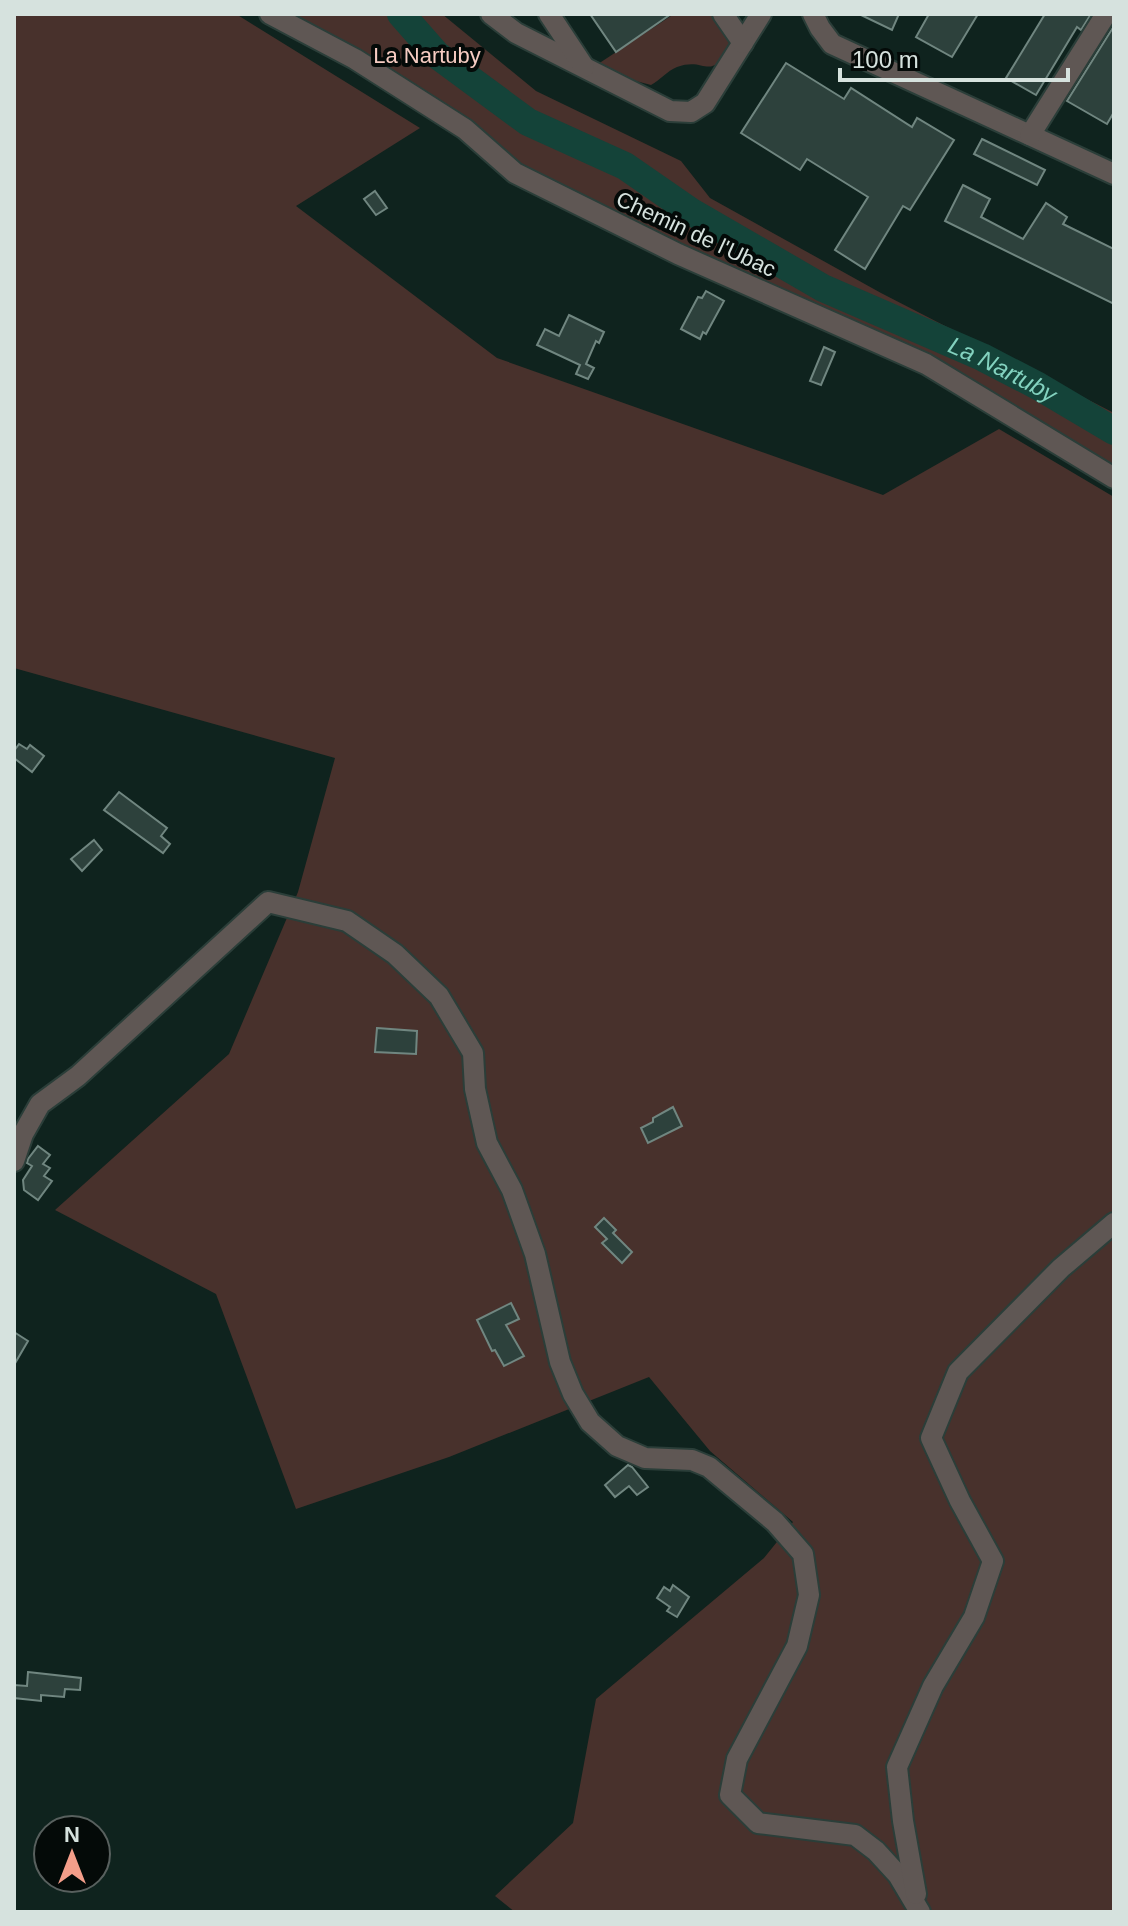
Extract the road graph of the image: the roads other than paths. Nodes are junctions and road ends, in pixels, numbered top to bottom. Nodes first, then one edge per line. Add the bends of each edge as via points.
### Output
1 (270, 14) edge
2 (491, 14) edge
3 (549, 14) edge
4 (723, 14) edge
5 (761, 14) edge
6 (813, 14) edge
7 (1106, 14) edge
8 (743, 43) junction
9 (585, 68) junction
10 (1030, 135) junction
11 (1114, 174) edge
12 (1114, 478) edge
13 (14, 1161) edge
14 (1114, 1223) edge
15 (919, 1909) edge

1 - 12 street, Chemin de l'Ubac via 355,59 465,129 515,173 678,254 926,364
2 - 9 street via 516,33
3 - 9 street
4 - 8 street
5 - 8 street
6 - 10 street via 832,44
7 - 10 street
8 - 9 street via 705,103 691,112 670,111
10 - 11 street
13 - 15 street via 40,1104 89,1066 268,902 347,921 395,954 439,996 473,1053 487,1143 512,1190 535,1254 560,1362 590,1422 617,1446 645,1458 692,1460 709,1467 775,1522 803,1554 809,1595 797,1646 737,1759 730,1795 758,1823 855,1835 898,1875
14 - 15 street via 1061,1268 958,1372 931,1438 993,1561 974,1617 933,1686 897,1767

